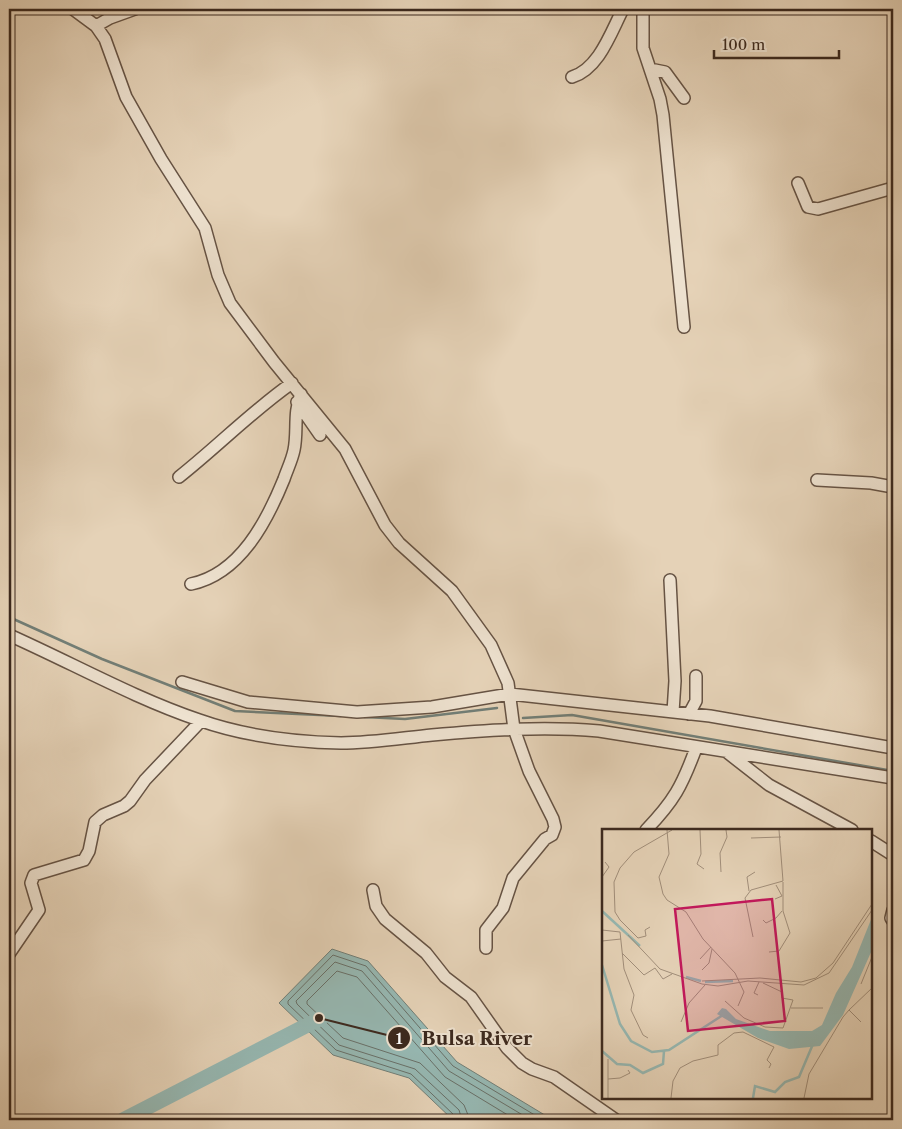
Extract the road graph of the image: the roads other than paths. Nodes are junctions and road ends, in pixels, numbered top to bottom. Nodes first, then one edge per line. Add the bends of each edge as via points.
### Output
1 (73, 9) edge
2 (135, 9) edge
3 (623, 9) edge
4 (643, 9) edge
5 (96, 26) junction
6 (650, 69) junction
7 (572, 77) dead end
8 (684, 98) dead end
9 (798, 183) dead end
10 (893, 188) edge
11 (684, 327) dead end
12 (292, 383) junction
13 (299, 398) junction
14 (320, 435) dead end
15 (179, 477) dead end
16 (817, 480) dead end
17 (893, 487) edge
18 (670, 580) dead end
19 (191, 584) dead end
20 (9, 635) edge
21 (696, 676) dead end
22 (182, 682) dead end
23 (510, 694) junction
24 (673, 712) junction
25 (689, 714) junction
26 (201, 721) junction
27 (514, 729) junction
28 (696, 748) junction
29 (893, 748) edge
30 (728, 753) junction
31 (893, 778) edge
32 (647, 829) edge
33 (850, 829) edge
34 (872, 842) edge
35 (893, 855) edge
36 (373, 890) dead end
37 (893, 910) edge
38 (893, 921) edge
39 (486, 948) dead end
40 (9, 954) edge
41 (616, 1120) edge

1 - 5 street
2 - 5 street
3 - 7 street via 609,39 589,69
4 - 6 street via 643,48
5 - 12 street via 105,39 122,88 205,228 218,275 230,303
6 - 8 street via 665,72
6 - 11 street via 662,107
9 - 10 street via 808,207 818,209
12 - 13 street
12 - 15 street
13 - 14 street
13 - 19 street via 294,452 276,499 260,529 249,545 218,573
13 - 23 street via 345,449 390,531 467,609 505,673
16 - 17 street
18 - 24 street via 676,681
20 - 26 street via 159,705
21 - 25 street via 696,700
22 - 23 street via 248,702 356,712 432,707
23 - 24 street
23 - 27 street
24 - 25 street
25 - 29 street
26 - 27 street via 259,735 339,743
26 - 40 street via 145,780 130,801 96,822 84,860 34,875 30,883 39,910
27 - 28 street via 590,730
27 - 39 street via 534,784 555,827 552,835 514,878 503,908 486,930
28 - 30 street
28 - 32 street via 669,807
30 - 31 street
30 - 33 street via 769,784
34 - 35 street
36 - 41 street via 376,906 385,919 426,953 445,977 471,997 507,1048 522,1063 554,1077
37 - 38 street

